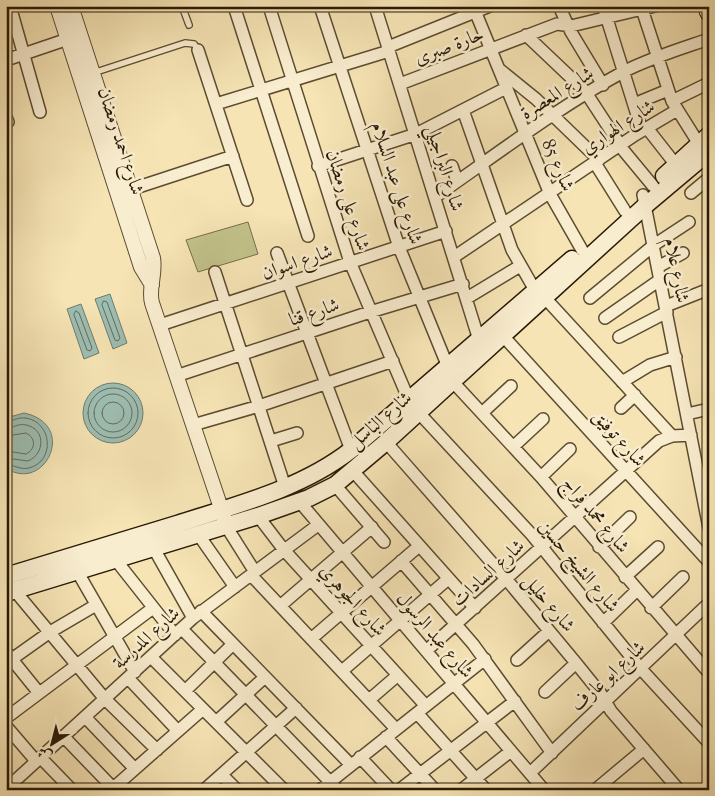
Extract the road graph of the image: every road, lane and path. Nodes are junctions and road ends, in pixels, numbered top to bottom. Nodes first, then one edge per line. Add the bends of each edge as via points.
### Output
1 (10, 6) edge
2 (57, 6) edge
3 (71, 6) edge
4 (182, 6) edge
5 (234, 6) edge
6 (269, 6) edge
7 (320, 6) edge
8 (375, 6) edge
9 (490, 6) edge
10 (560, 6) edge
11 (655, 6) edge
12 (707, 6) edge
13 (642, 8) edge
14 (474, 9) edge
15 (605, 11) edge
16 (709, 12) edge
17 (189, 25) dead end
18 (568, 26) junction
19 (526, 35) junction
20 (68, 39) junction
21 (709, 39) edge
22 (389, 49) junction
23 (490, 49) junction
24 (198, 50) joint
25 (24, 53) junction
26 (657, 57) junction
27 (6, 60) edge
28 (340, 67) junction
29 (499, 69) junction
30 (624, 72) junction
31 (93, 73) junction
32 (293, 82) junction
33 (709, 83) edge
34 (400, 84) junction
35 (603, 85) junction
36 (506, 88) junction
37 (261, 92) junction
38 (587, 94) junction
39 (672, 100) junction
40 (216, 104) junction
41 (634, 104) junction
42 (463, 110) junction
43 (40, 112) dead end
44 (554, 115) junction
45 (644, 129) junction
46 (416, 134) junction
47 (525, 134) junction
48 (706, 143) edge
49 (620, 146) junction
50 (367, 150) junction
51 (233, 156) junction
52 (597, 162) junction
53 (482, 164) junction
54 (676, 165) junction
55 (318, 166) junction
56 (452, 166) dead end
57 (709, 178) edge
58 (457, 182) junction
59 (124, 192) junction
60 (691, 192) dead end
61 (550, 194) junction
62 (647, 195) junction
63 (435, 196) junction
64 (247, 200) dead end
65 (625, 211) junction
66 (689, 222) dead end
67 (503, 225) junction
68 (446, 231) junction
69 (308, 236) dead end
70 (654, 245) junction
71 (399, 247) junction
72 (582, 250) junction
73 (277, 253) dead end
74 (683, 253) dead end
75 (454, 257) junction
76 (350, 262) junction
77 (520, 266) junction
78 (658, 267) junction
79 (215, 272) dead end
80 (661, 279) junction
81 (288, 284) junction
82 (463, 284) junction
83 (704, 291) dead end
84 (541, 296) junction
85 (418, 298) junction
86 (467, 298) junction
87 (590, 298) dead end
88 (226, 304) junction
89 (666, 309) junction
90 (370, 312) junction
91 (605, 318) dead end
92 (160, 325) junction
93 (307, 333) junction
94 (504, 337) junction
95 (619, 337) dead end
96 (484, 346) junction
97 (241, 355) junction
98 (676, 357) junction
99 (392, 361) junction
100 (451, 374) junction
101 (176, 376) junction
102 (622, 382) junction
103 (326, 383) junction
104 (511, 386) dead end
105 (635, 395) junction
106 (259, 406) junction
107 (414, 407) junction
108 (621, 408) dead end
109 (709, 409) edge
110 (483, 412) junction
111 (687, 414) junction
112 (543, 419) dead end
113 (193, 425) junction
114 (603, 425) dead end
115 (297, 433) dead end
116 (594, 435) junction
117 (691, 435) junction
118 (672, 436) junction
119 (272, 441) junction
120 (386, 442) junction
121 (514, 446) junction
122 (570, 449) dead end
123 (351, 450) junction
124 (353, 470) junction
125 (626, 471) junction
126 (541, 477) junction
127 (335, 485) junction
128 (286, 487) junction
129 (300, 502) junction
130 (221, 510) junction
131 (258, 516) junction
132 (575, 518) junction
133 (630, 518) dead end
134 (318, 524) junction
135 (226, 526) junction
136 (372, 527) junction
137 (709, 528) edge
138 (198, 534) junction
139 (384, 542) dead end
140 (419, 546) junction
141 (153, 547) junction
142 (599, 547) junction
143 (658, 547) dead end
144 (542, 548) junction
145 (284, 550) junction
146 (342, 553) junction
147 (115, 559) junction
148 (401, 561) junction
149 (709, 562) edge
150 (77, 571) junction
151 (253, 573) junction
152 (11, 575) edge
153 (625, 577) junction
154 (683, 577) dead end
155 (448, 578) junction
156 (311, 580) junction
157 (507, 580) junction
158 (235, 586) junction
159 (371, 587) junction
160 (14, 591) edge
161 (636, 591) junction
162 (430, 594) junction
163 (709, 603) edge
164 (96, 605) junction
165 (280, 606) junction
166 (153, 608) junction
167 (475, 608) junction
168 (651, 608) junction
169 (341, 613) junction
170 (197, 615) junction
171 (400, 620) junction
172 (604, 623) junction
173 (457, 625) junction
174 (549, 631) junction
175 (50, 632) junction
176 (179, 632) junction
177 (114, 636) junction
178 (675, 636) junction
179 (311, 638) junction
180 (233, 644) junction
181 (371, 645) junction
182 (426, 651) junction
183 (9, 655) edge
184 (151, 657) junction
185 (485, 659) junction
186 (517, 660) dead end
187 (215, 662) junction
188 (576, 663) junction
189 (77, 664) junction
190 (642, 669) junction
191 (342, 671) junction
192 (709, 673) edge
193 (131, 675) junction
194 (398, 675) junction
195 (265, 677) junction
196 (454, 684) junction
197 (184, 691) junction
198 (545, 692) dead end
199 (39, 693) junction
200 (246, 695) junction
201 (105, 698) junction
202 (369, 700) junction
203 (515, 701) junction
204 (606, 702) junction
205 (296, 708) junction
206 (203, 709) junction
207 (422, 709) junction
208 (85, 717) junction
209 (6, 718) edge
210 (216, 722) junction
211 (487, 723) junction
212 (276, 726) junction
213 (396, 729) junction
214 (178, 731) junction
215 (8, 733) edge
216 (63, 736) junction
217 (386, 736) junction
218 (709, 744) edge
219 (644, 749) junction
220 (157, 750) junction
221 (450, 750) junction
222 (511, 751) junction
223 (247, 753) junction
224 (552, 753) junction
225 (360, 757) junction
226 (38, 759) junction
227 (351, 765) junction
228 (135, 769) junction
229 (530, 773) junction
230 (222, 774) junction
231 (420, 774) junction
232 (476, 779) junction
233 (10, 785) edge
234 (334, 786) edge
235 (538, 788) edge
236 (113, 789) edge
237 (23, 790) edge
238 (72, 790) edge
239 (204, 790) edge
240 (237, 790) edge
241 (284, 790) edge
242 (320, 790) edge
243 (391, 790) edge
244 (399, 790) edge
245 (435, 790) edge
246 (462, 790) edge
247 (486, 790) edge
248 (595, 790) edge
249 (679, 790) edge

1 - 25 street
2 - 20 street, شارع احمد رمضان
3 - 31 street, شارع احمد رمضان
4 - 17 lane
5 - 37 street
6 - 32 street, شارع على رمضان
7 - 28 street, شارع على عبد السلام
8 - 22 street, شارع البراجيلي
9 - 14 street
10 - 18 street
11 - 13 street, حارة صبرى
12 - 16 main road
13 - 15 street, حارة صبرى
13 - 26 street
14 - 22 street
14 - 23 street, شارع 85
15 - 18 street, حارة صبرى
15 - 30 street
18 - 19 street, حارة صبرى via 557,24
18 - 35 street
19 - 23 street, حارة صبرى
19 - 38 street
20 - 25 street
20 - 59 street, شارع احمد رمضان
21 - 26 street, شارع المعصرة
22 - 28 street
22 - 34 street, شارع البراجيلي
23 - 29 street, شارع 85
23 - 34 street, حارة صبرى
24 - 31 lane via 194,44 185,42
24 - 40 street
25 - 27 street
25 - 43 street
26 - 30 street, شارع المعصرة
26 - 39 street
28 - 32 street
28 - 50 street, شارع على عبد السلام
29 - 36 street, شارع 85
29 - 44 street
30 - 35 street, شارع المعصرة
30 - 41 street
31 - 59 street, شارع احمد رمضان
32 - 37 street
32 - 55 street, شارع على رمضان
33 - 39 street, شارع الهواري
34 - 46 street, شارع البراجيلي
35 - 38 street, شارع المعصرة
36 - 42 street
36 - 47 street, شارع 85
37 - 40 street
37 - 69 street
38 - 44 street, شارع المعصرة
38 - 49 street
39 - 41 street
39 - 45 street, شارع الهواري
39 - 48 street
40 - 51 street
41 - 45 street
42 - 46 street
42 - 53 street
44 - 47 street, شارع المعصرة
44 - 52 street
45 - 49 street, شارع الهواري
45 - 54 street
46 - 50 street
46 - 63 street, شارع البراجيلي
47 - 53 street, شارع المعصرة
47 - 61 street, شارع 85
48 - 54 main road, شارع الباسل
48 - 62 main road, شارع الباسل
49 - 52 street, شارع الهواري
49 - 62 street
50 - 55 street
50 - 71 street, شارع على عبد السلام
51 - 59 street
51 - 64 street
52 - 61 street, شارع الهواري
52 - 65 street
53 - 58 street, شارع المعصرة
53 - 67 street
54 - 62 main road, شارع الباسل
55 - 76 street, شارع على رمضان
56 - 58 street
57 - 60 street
58 - 63 street, شارع المعصرة
59 - 92 street, شارع احمد رمضان via 153,258 151,299
61 - 67 street, شارع الهواري
61 - 72 street, شارع 85
62 - 65 main road, شارع الباسل
62 - 70 street, شارع علام
62 - 84 main road, شارع الباسل
63 - 68 street, شارع البراجيلي
65 - 72 main road, شارع الباسل
66 - 70 street
67 - 75 street, شارع الهواري
67 - 77 street
68 - 71 street, شارع اسوان
68 - 75 street, شارع البراجيلي
70 - 78 street, شارع علام
70 - 87 street
71 - 76 street, شارع اسوان
71 - 85 street, شارع على عبد السلام
72 - 84 main road, شارع الباسل
73 - 81 street
74 - 78 street
75 - 82 street, شارع البراجيلي
76 - 81 street, شارع اسوان
76 - 90 street, شارع على رمضان
77 - 84 street
77 - 86 street
78 - 80 street, شارع علام
79 - 88 street
80 - 89 street, شارع علام
80 - 91 street
81 - 88 street, شارع اسوان
81 - 93 street
82 - 85 street, شارع قنا
82 - 86 street, شارع البراجيلي
83 - 89 street
84 - 94 main road, شارع الباسل
84 - 96 main road, شارع الباسل
84 - 102 street
85 - 90 street, شارع قنا
85 - 100 street, شارع على عبد السلام
86 - 96 street, شارع البراجيلي
88 - 92 street, شارع اسوان
88 - 97 street
89 - 95 street
89 - 98 street, شارع علام
90 - 93 street, شارع قنا
90 - 99 street, شارع على رمضان
92 - 101 street, شارع احمد رمضان
93 - 97 street, شارع قنا
93 - 103 street
94 - 96 main road, شارع الباسل
94 - 116 street, شارع توفيق
96 - 100 main road, شارع الباسل
97 - 101 street, شارع قنا
97 - 106 street
98 - 102 street via 650,365
98 - 111 street, شارع علام
99 - 103 street
99 - 107 street, شارع على رمضان
100 - 107 main road, شارع الباسل
100 - 110 street, شارع محمد فراج
101 - 113 street, شارع احمد رمضان
102 - 105 street
103 - 106 street
103 - 123 street
104 - 110 street
105 - 108 street
105 - 118 street
106 - 113 street
106 - 119 street
107 - 120 main road, شارع الباسل
107 - 123 main road, شارع الباسل
107 - 144 street, شارع الشيخ حسين
109 - 111 street
110 - 121 street, شارع محمد فراج
111 - 117 street, شارع علام
112 - 121 street
113 - 130 street, شارع احمد رمضان
114 - 116 street
115 - 119 street
116 - 125 street, شارع توفيق
117 - 118 street, شارع السادات
117 - 137 street, شارع علام
118 - 125 street, شارع السادات via 659,442
119 - 128 street
120 - 124 main road, شارع الباسل
120 - 157 street, شارع خليل
121 - 126 street, شارع محمد فراج
122 - 126 street
123 - 128 main road, شارع الباسل via 320,472
124 - 127 main road, شارع الباسل
124 - 140 street
125 - 132 street, شارع السادات
125 - 149 street, شارع توفيق
126 - 132 street, شارع محمد فراج
127 - 129 main road, شارع الباسل
127 - 136 street
128 - 130 main road, شارع الباسل
129 - 131 main road, شارع الباسل
129 - 134 street, شارع عبد الرسول
130 - 135 street, شارع احمد رمضان
130 - 152 main road, شارع الباسل
131 - 135 main road, شارع الباسل
131 - 145 street, شارع الجوهري
132 - 142 street, شارع محمد فراج
132 - 144 street, شارع السادات
133 - 142 street
134 - 145 street, شارع المدرسة
134 - 146 street, شارع عبد الرسول
135 - 138 main road, شارع الباسل
135 - 151 street
136 - 139 street
136 - 146 street
138 - 141 main road, شارع الباسل
138 - 158 street
140 - 148 street
140 - 155 street
141 - 147 main road, شارع الباسل
141 - 170 street
142 - 153 street, شارع محمد فراج
143 - 153 street
144 - 157 street, شارع السادات
144 - 172 street, شارع الشيخ حسين
145 - 151 street, شارع المدرسة
145 - 156 street, شارع الجوهري
146 - 156 street
146 - 159 street, شارع عبد الرسول
147 - 150 main road, شارع الباسل
147 - 166 street
148 - 159 street
148 - 162 street
150 - 160 main road, شارع الباسل
150 - 164 street
151 - 158 street, شارع المدرسة
151 - 165 street
152 - 160 main road
153 - 161 street, شارع محمد فراج
154 - 168 street
155 - 162 street
155 - 167 street
156 - 165 street
156 - 169 street, شارع الجوهري
157 - 167 street, شارع السادات
157 - 174 street, شارع خليل
158 - 170 street, شارع المدرسة
159 - 169 street
159 - 171 street, شارع عبد الرسول
160 - 175 street
161 - 168 street, شارع محمد فراج
161 - 172 street
162 - 171 street
162 - 173 street
163 - 178 street, شارع ابو عارف
164 - 175 street
164 - 177 street
165 - 179 street
166 - 176 street
166 - 177 street
167 - 173 street, شارع السادات
168 - 178 street, شارع محمد فراج
169 - 179 street
169 - 181 street, شارع الجوهري
170 - 176 street, شارع المدرسة
170 - 180 street
171 - 181 street
171 - 182 street, شارع عبد الرسول
172 - 190 street, شارع الشيخ حسين
173 - 182 street, شارع السادات
173 - 185 street
174 - 186 street
174 - 188 street, شارع خليل
175 - 183 street
175 - 189 street
176 - 184 street, شارع المدرسة
176 - 187 street
177 - 189 street
177 - 193 street
178 - 190 street, شارع ابو عارف
178 - 192 street, شارع محمد فراج
179 - 191 street
180 - 187 street
180 - 195 street
181 - 191 street
181 - 194 street, شارع الجوهري
182 - 196 street, شارع عبد الرسول
183 - 199 street
184 - 193 street, شارع المدرسة
184 - 197 street
185 - 196 street
185 - 203 street
187 - 197 street
187 - 200 street
188 - 198 street
188 - 204 street, شارع خليل
189 - 199 street
189 - 201 street
190 - 204 street, شارع ابو عارف
190 - 218 street, شارع الشيخ حسين
191 - 202 street
193 - 201 street, شارع المدرسة
193 - 214 street
194 - 202 street
194 - 207 street, شارع الجوهري
195 - 200 street
195 - 205 street
196 - 207 street
196 - 211 street, شارع عبد الرسول
197 - 206 street
199 - 209 street
200 - 210 street
200 - 212 street
201 - 208 street, شارع المدرسة
201 - 220 street
202 - 213 street
203 - 211 street
203 - 224 street
204 - 219 street, شارع خليل
204 - 224 street, شارع ابو عارف
205 - 212 street
205 - 227 street
206 - 210 street
206 - 214 street
207 - 213 street
207 - 221 street, شارع الجوهري
208 - 216 street, شارع المدرسة
208 - 228 street
210 - 223 street
211 - 221 street
211 - 222 street, شارع عبد الرسول
212 - 223 street
212 - 234 street
213 - 217 street
214 - 220 street
215 - 226 street
216 - 226 street, شارع المدرسة
216 - 236 street
217 - 225 street
217 - 231 street
219 - 248 street
219 - 249 street, شارع خليل
220 - 228 street
221 - 231 street
221 - 232 street, شارع الجوهري
222 - 229 street, شارع عبد الرسول
222 - 232 street
223 - 230 street
223 - 241 street
224 - 229 street, شارع ابو عارف
225 - 227 street
225 - 243 street
226 - 233 street, شارع المدرسة
226 - 238 street
227 - 234 street
228 - 236 street
229 - 235 street, شارع عبد الرسول
230 - 239 street
230 - 240 street
231 - 244 street
231 - 245 street
232 - 246 street
232 - 247 street, شارع الجوهري
233 - 237 street
234 - 242 street

